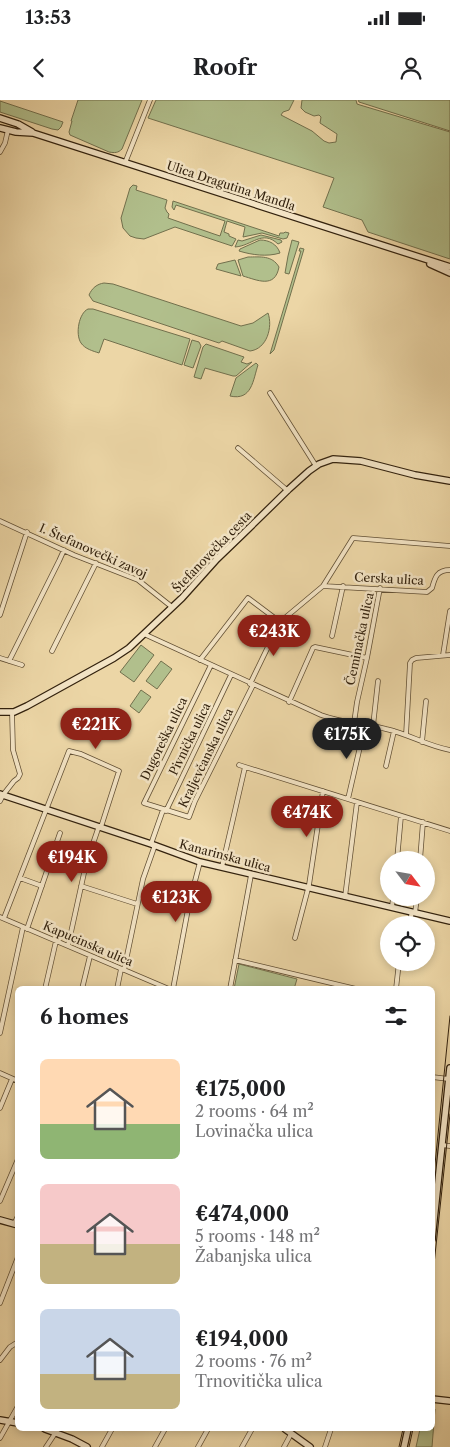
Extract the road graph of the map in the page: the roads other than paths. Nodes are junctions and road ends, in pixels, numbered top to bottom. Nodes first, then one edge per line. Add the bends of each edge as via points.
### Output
1 (150, 100) edge
2 (0, 118) edge
3 (0, 128) edge
4 (8, 130) junction
5 (34, 133) junction
6 (0, 152) edge
7 (125, 163) junction
8 (422, 259) junction
9 (450, 267) edge
10 (450, 273) edge
11 (270, 393) dead end
12 (238, 448) dead end
13 (316, 466) junction
14 (450, 481) edge
15 (288, 491) junction
16 (0, 521) edge
17 (27, 532) junction
18 (450, 546) edge
19 (64, 550) junction
20 (96, 563) junction
21 (450, 570) edge
22 (323, 586) junction
23 (342, 586) junction
24 (380, 588) junction
25 (172, 607) junction
26 (450, 611) edge
27 (0, 615) edge
28 (280, 622) junction
29 (144, 634) junction
30 (332, 636) dead end
31 (52, 652) dead end
32 (450, 654) edge
33 (443, 655) junction
34 (0, 658) edge
35 (367, 658) junction
36 (200, 660) junction
37 (9, 661) junction
38 (22, 665) dead end
39 (211, 665) junction
40 (231, 675) junction
41 (378, 681) dead end
42 (251, 684) junction
43 (289, 702) junction
44 (426, 702) dead end
45 (0, 712) edge
46 (12, 712) junction
47 (354, 724) junction
48 (364, 725) junction
49 (373, 726) junction
50 (394, 731) junction
51 (406, 734) junction
52 (422, 742) junction
53 (450, 750) edge
54 (239, 765) dead end
55 (386, 766) dead end
56 (245, 767) junction
57 (322, 791) junction
58 (2, 794) edge
59 (348, 799) junction
60 (0, 801) edge
61 (357, 802) junction
62 (47, 809) junction
63 (165, 810) junction
64 (401, 816) junction
65 (423, 822) junction
66 (100, 826) junction
67 (450, 830) edge
68 (60, 834) dead end
69 (153, 844) junction
70 (398, 851) edge
71 (421, 851) edge
72 (200, 862) junction
73 (222, 868) junction
74 (250, 875) junction
75 (20, 878) junction
76 (42, 886) junction
77 (81, 886) junction
78 (309, 889) junction
79 (345, 897) junction
80 (137, 904) junction
81 (415, 906) edge
82 (392, 907) joint
83 (414, 913) junction
84 (413, 916) edge
85 (2, 918) edge
86 (450, 921) edge
87 (25, 928) junction
88 (295, 938) dead end
89 (56, 941) junction
90 (68, 946) junction
91 (90, 956) junction
92 (235, 960) junction
93 (123, 970) junction
94 (398, 971) edge
95 (152, 982) junction
96 (46, 986) edge
97 (83, 986) edge
98 (119, 986) edge
99 (151, 986) edge
100 (163, 986) edge
101 (172, 986) edge
102 (231, 986) edge
103 (343, 986) edge
104 (396, 986) edge
105 (0, 1032) edge
106 (450, 1068) edge
107 (0, 1073) edge
108 (435, 1077) edge
109 (12, 1079) junction
110 (449, 1079) edge
111 (15, 1080) edge
112 (0, 1108) edge
113 (442, 1146) junction
114 (450, 1146) edge
115 (15, 1166) edge
116 (435, 1193) edge
117 (0, 1201) edge
118 (0, 1220) edge
119 (15, 1225) edge
120 (15, 1264) edge
121 (0, 1302) edge
122 (15, 1344) edge
123 (0, 1360) edge
124 (435, 1398) edge
125 (450, 1401) edge
126 (15, 1411) edge
127 (0, 1420) edge
128 (9, 1422) junction
129 (15, 1423) edge
130 (56, 1431) edge
131 (59, 1431) edge
132 (111, 1431) edge
133 (164, 1431) edge
134 (207, 1431) edge
135 (251, 1431) edge
136 (288, 1431) edge
137 (330, 1431) edge
138 (408, 1431) edge
139 (291, 1433) junction
140 (0, 1438) edge
141 (46, 1447) edge
142 (87, 1447) edge
143 (102, 1447) edge
144 (155, 1447) edge
145 (198, 1447) edge
146 (242, 1447) edge
147 (284, 1447) edge
148 (310, 1447) edge
149 (325, 1447) edge
150 (404, 1447) edge

1 - 7 street
2 - 5 street, Ulica Dragutina Mandla
3 - 4 street, Ulica Dragutina Mandla
4 - 5 street, Ulica Dragutina Mandla
4 - 6 street
5 - 7 street, Ulica Dragutina Mandla
7 - 8 street, Ulica Dragutina Mandla
8 - 9 street, Ulica Dragutina Mandla
8 - 10 street, Ulica Dragutina Mandla
11 - 13 street
12 - 15 street
13 - 14 street, Štefanovečka cesta via 328,460 361,461
13 - 15 street, Štefanovečka cesta
15 - 25 street, Štefanovečka cesta
16 - 17 street, I. Štefanovečki zavoj
17 - 19 street, I. Štefanovečki zavoj
17 - 27 street
18 - 22 street, Cerska ulica via 353,538
19 - 20 street, I. Štefanovečki zavoj
19 - 37 street
20 - 25 street, I. Štefanovečki zavoj via 138,580
20 - 31 street
21 - 24 street, Cerska ulica via 440,571 427,592
22 - 23 street, Cerska ulica
22 - 28 street, Cerska ulica
23 - 24 street, Cerska ulica
23 - 30 street
24 - 35 street, Čeminačka ulica
25 - 29 street, Štefanovečka cesta
26 - 33 street
28 - 36 street via 248,598
28 - 42 street, Kraljevčanska ulica
29 - 36 street
29 - 46 street, Štefanovečka cesta via 114,658
32 - 33 street
33 - 51 street via 416,658 410,662
34 - 37 street
35 - 43 street via 313,648
35 - 47 street, Čeminačka ulica
36 - 39 street
37 - 38 street
39 - 40 street
39 - 63 street, Dugoreška ulica via 144,803
40 - 42 street
40 - 63 street, Pivnička ulica
41 - 49 street
42 - 43 street
42 - 63 street, Kraljevčanska ulica via 189,817
43 - 47 street via 330,719
44 - 52 street
45 - 46 street, Štefanovečka cesta
46 - 58 street via 14,755 20,774
47 - 48 street
48 - 49 street
48 - 59 street
49 - 50 street
50 - 51 street
50 - 55 street
51 - 52 street
52 - 53 street
54 - 56 street
56 - 57 street
56 - 73 street
57 - 59 street
57 - 78 street
58 - 60 street
58 - 62 street, Kanarinska ulica
59 - 61 street
61 - 64 street
61 - 79 street
62 - 66 street, Kanarinska ulica
62 - 66 street via 69,751 81,754 119,772
62 - 75 street
63 - 69 street, Pivnička ulica
64 - 65 street
64 - 70 street
65 - 67 street
65 - 71 street
66 - 69 street, Kanarinska ulica
66 - 77 street
68 - 76 street
69 - 72 street, Kanarinska ulica
69 - 80 street, Pivnička ulica
72 - 73 street, Kanarinska ulica
72 - 101 street
73 - 74 street, Kanarinska ulica
74 - 78 street, Kanarinska ulica
74 - 92 street
75 - 76 street
75 - 85 street
76 - 87 street
77 - 80 street
77 - 90 street
78 - 79 street, Kanarinska ulica
78 - 88 street
79 - 82 street, Kanarinska ulica
80 - 93 street, Pivnička ulica
81 - 83 street
82 - 83 street, Kanarinska ulica
83 - 84 street
83 - 86 street, Kanarinska ulica
85 - 87 street, Kapucinska ulica
87 - 89 street, Kapucinska ulica
87 - 105 street
89 - 90 street, Kapucinska ulica
89 - 96 street
90 - 91 street, Kapucinska ulica
91 - 93 street, Kapucinska ulica
91 - 97 street
92 - 102 street
92 - 103 street
93 - 95 street, Kapucinska ulica
93 - 98 street, Pivnička ulica
94 - 104 street
95 - 99 street
95 - 100 street, Kapucinska ulica
106 - 110 street
107 - 109 street
108 - 110 street
109 - 111 street
109 - 112 street
110 - 113 street
113 - 114 street
113 - 116 street
115 - 117 street
118 - 119 street
120 - 121 street
122 - 123 street
124 - 125 street
126 - 128 street
127 - 128 street
128 - 129 street
128 - 140 street
130 - 141 street
131 - 142 street
132 - 143 street
133 - 144 street
134 - 145 street
135 - 146 street
136 - 139 street
137 - 149 street
138 - 150 street
139 - 147 street
139 - 148 street

